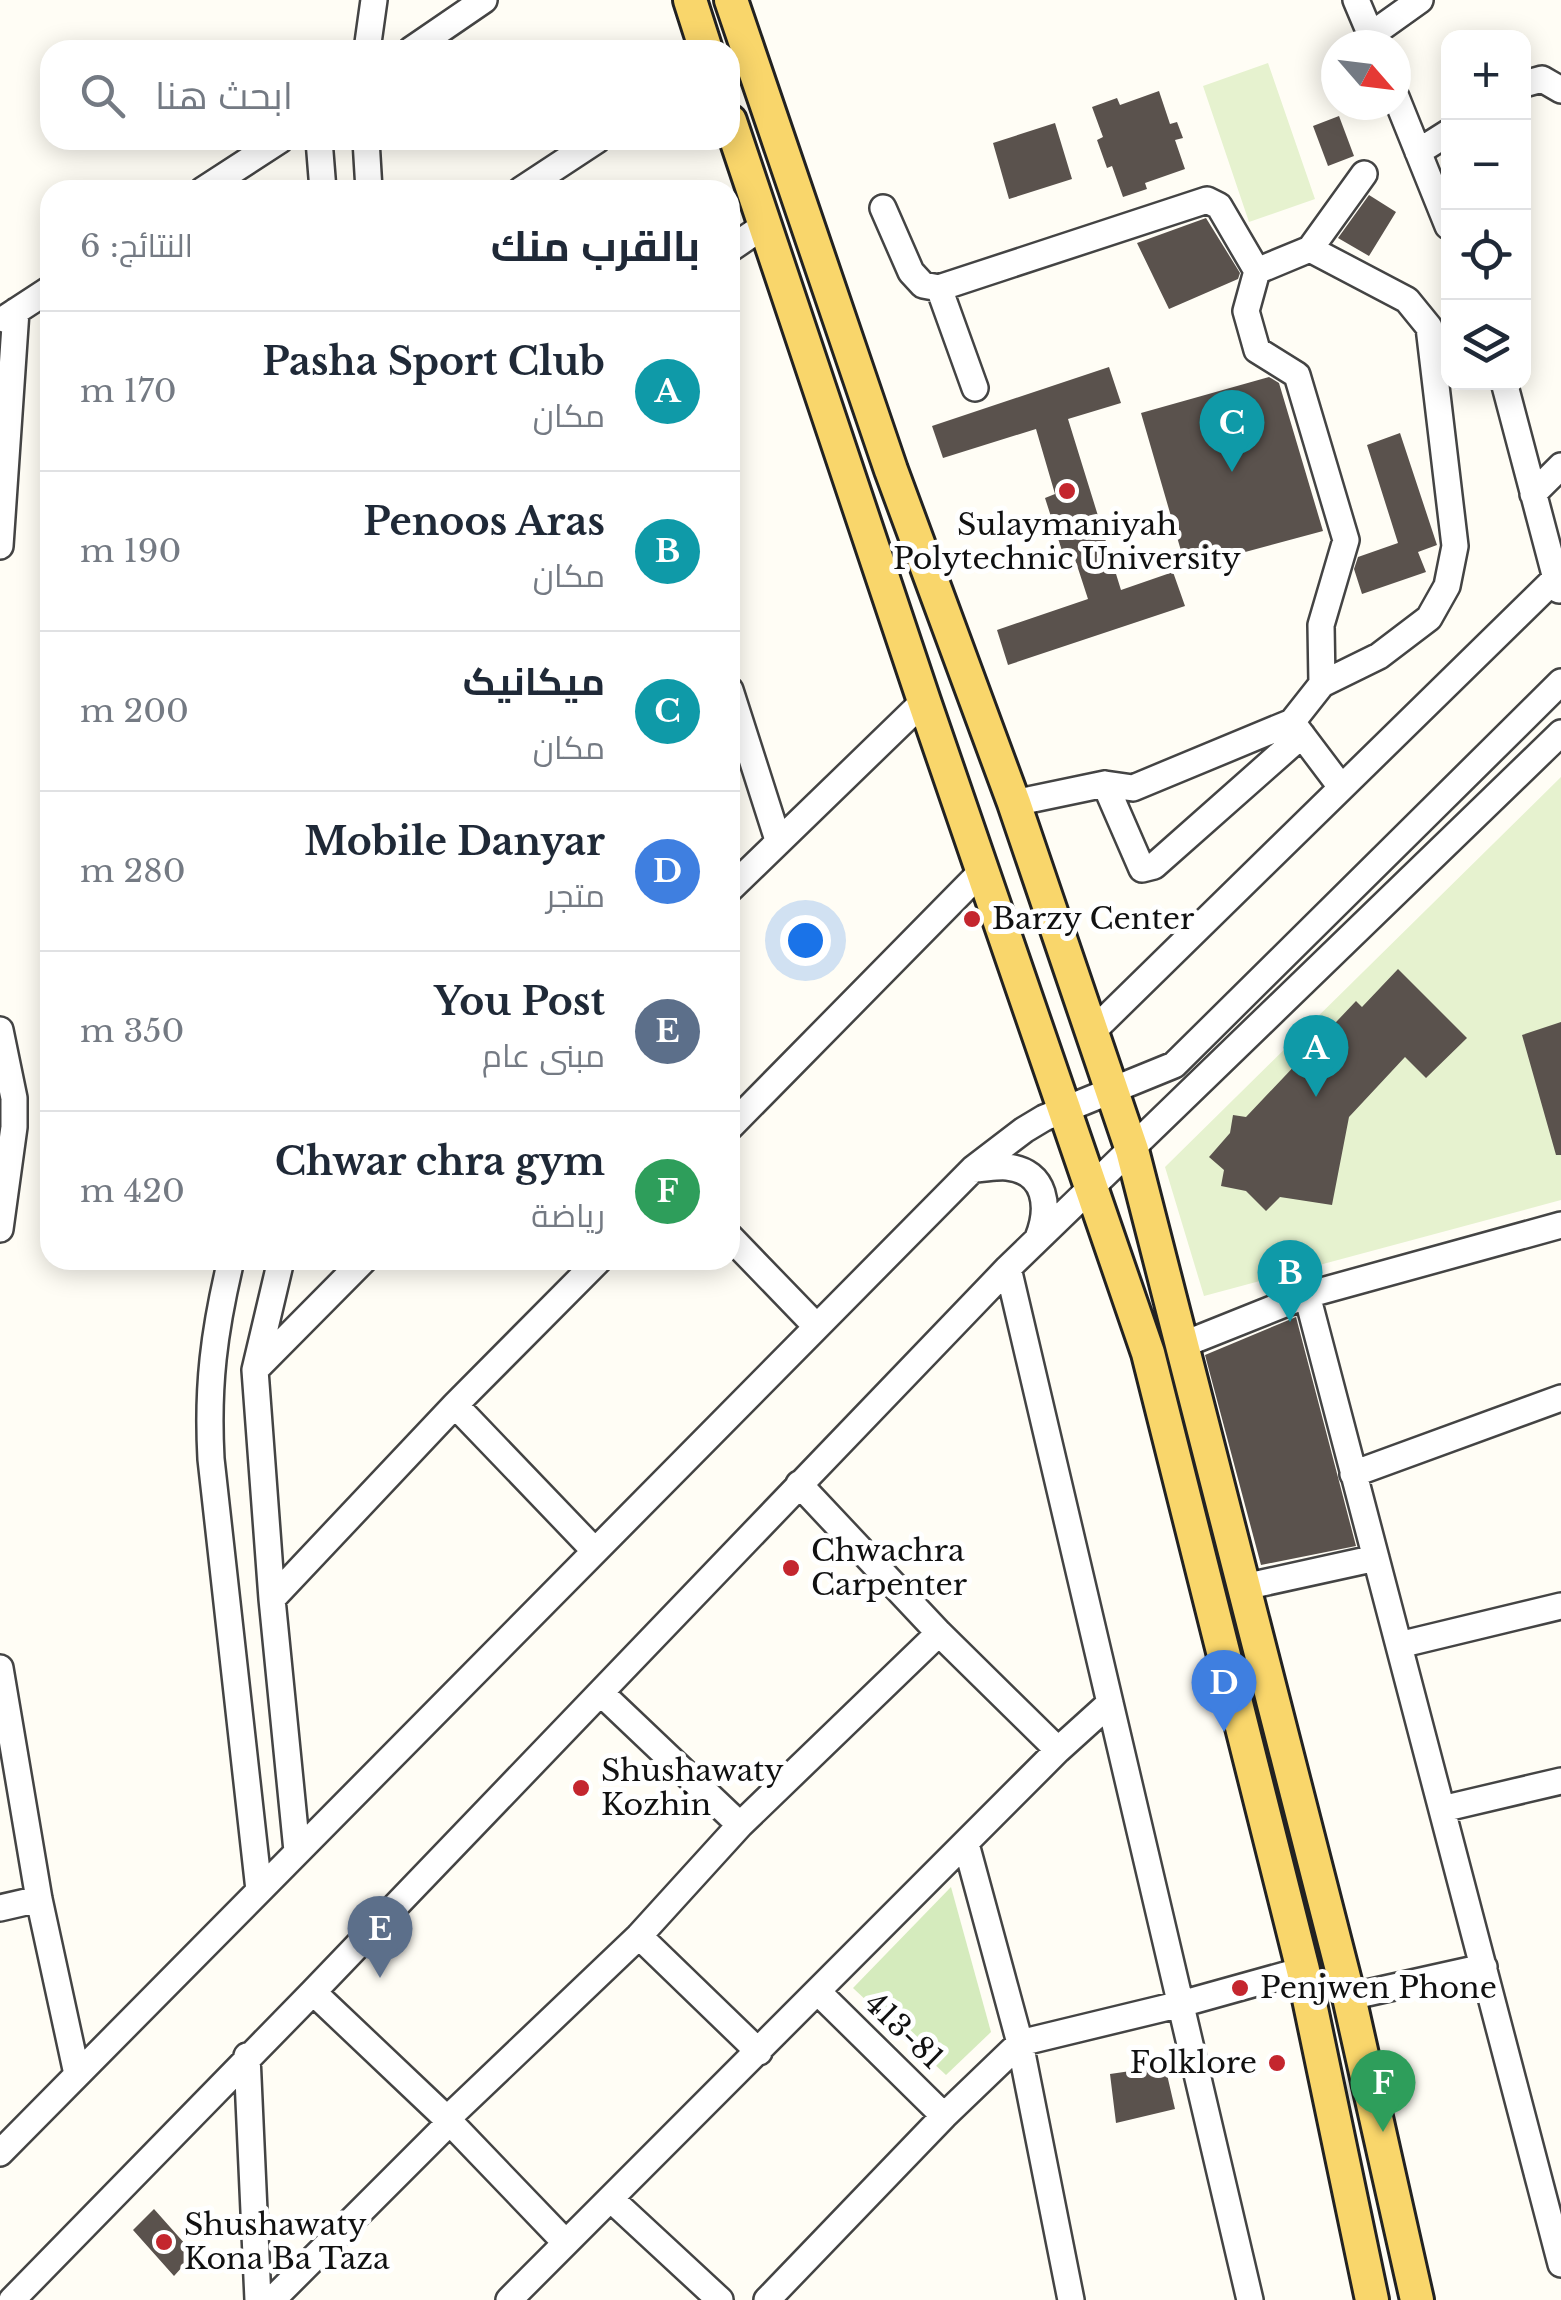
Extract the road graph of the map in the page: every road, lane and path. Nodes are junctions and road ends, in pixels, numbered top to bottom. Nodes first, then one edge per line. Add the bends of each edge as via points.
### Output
1 (374, 0) edge
2 (484, 0) edge
3 (690, 0) edge
4 (731, 0) edge
5 (1356, 0) edge
6 (1420, 0) edge
7 (1369, 30) edge
8 (1385, 30) edge
9 (368, 40) edge
10 (426, 40) edge
11 (703, 40) edge
12 (1405, 120) edge
13 (1441, 137) edge
14 (265, 150) edge
15 (320, 150) edge
16 (367, 150) edge
17 (581, 150) edge
18 (740, 150) edge
19 (1418, 152) junction
20 (1364, 174) dead end
21 (218, 180) edge
22 (322, 180) edge
23 (368, 180) edge
24 (536, 180) edge
25 (882, 208) dead end
26 (1442, 210) edge
27 (765, 225) junction
28 (740, 242) edge
29 (1310, 250) junction
30 (1257, 271) junction
31 (939, 288) junction
32 (40, 295) edge
33 (8, 316) edge
34 (975, 388) dead end
35 (1506, 390) edge
36 (1561, 466) edge
37 (1533, 494) junction
38 (0, 546) edge
39 (1559, 582) edge
40 (1322, 684) junction
41 (1560, 689) edge
42 (924, 701) junction
43 (740, 721) edge
44 (1297, 729) junction
45 (1561, 733) edge
46 (1105, 784) junction
47 (1341, 788) junction
48 (1014, 803) junction
49 (778, 840) junction
50 (983, 870) junction
51 (740, 879) edge
52 (0, 1030) edge
53 (1090, 1034) junction
54 (3, 1067) edge
55 (1112, 1093) junction
56 (1066, 1108) junction
57 (740, 1117) edge
58 (1132, 1150) junction
59 (973, 1170) junction
60 (1092, 1188) junction
61 (1561, 1225) edge
62 (0, 1229) edge
63 (1038, 1238) junction
64 (740, 1247) edge
65 (1008, 1268) junction
66 (230, 1270) edge
67 (278, 1270) edge
68 (354, 1270) edge
69 (584, 1270) edge
70 (1307, 1295) junction
71 (816, 1326) junction
72 (1182, 1345) junction
73 (256, 1370) junction
74 (454, 1405) junction
75 (1558, 1405) edge
76 (1353, 1474) junction
77 (799, 1484) junction
78 (595, 1551) junction
79 (1376, 1558) junction
80 (1244, 1587) junction
81 (272, 1600) junction
82 (1561, 1606) edge
83 (939, 1633) junction
84 (1399, 1644) junction
85 (0, 1668) edge
86 (601, 1693) junction
87 (1110, 1704) junction
88 (1058, 1750) junction
89 (7, 1752) edge
90 (1561, 1781) edge
91 (1442, 1809) junction
92 (740, 1824) junction
93 (966, 1844) junction
94 (297, 1852) junction
95 (258, 1890) junction
96 (39, 1899) junction
97 (0, 1908) edge
98 (639, 1936) junction
99 (1484, 1968) junction
100 (1302, 1970) junction
101 (313, 1992) junction
102 (818, 1992) junction
103 (1349, 1997) junction
104 (1181, 2004) junction
105 (1020, 2043) junction
106 (759, 2052) junction
107 (247, 2056) junction
108 (77, 2074) junction
109 (944, 2116) junction
110 (449, 2120) junction
111 (0, 2153) edge
112 (1551, 2189) edge
113 (612, 2200) junction
114 (565, 2242) junction
115 (1561, 2264) edge
116 (12, 2300) edge
117 (258, 2300) edge
118 (272, 2300) edge
119 (509, 2300) edge
120 (720, 2300) edge
121 (767, 2300) edge
122 (1071, 2300) edge
123 (1250, 2300) edge
124 (1372, 2300) edge
125 (1417, 2300) edge

1 - 9 street
2 - 10 street
3 - 11 main road
4 - 48 main road via 891,470
5 - 7 street
6 - 8 street
12 - 19 street
13 - 19 street
14 - 21 street
15 - 22 street
16 - 23 street
17 - 24 street
18 - 27 main road
19 - 26 street
20 - 29 street
25 - 31 street via 911,272 923,285
27 - 28 street
27 - 42 main road
29 - 30 street
29 - 40 street via 1406,300 1430,327 1454,546 1447,586 1429,618 1379,656
30 - 31 street via 1220,206 1207,200
30 - 40 street via 1246,312 1258,350 1297,375 1346,540 1321,625
31 - 34 street
32 - 33 street
33 - 38 street
35 - 37 street
36 - 37 street
37 - 39 street
39 - 47 street
40 - 44 street
41 - 55 street via 1174,1065
42 - 49 street
42 - 50 main road
43 - 49 street
44 - 46 street via 1133,788
44 - 46 street via 1154,866 1142,869
44 - 47 street
45 - 58 street
46 - 48 street
47 - 53 street
48 - 53 main road
49 - 51 street
50 - 56 main road
50 - 57 street
52 - 54 street
53 - 55 main road
54 - 62 street via 14,1098 14,1127
55 - 56 street
55 - 58 main road
56 - 59 street
56 - 60 main road
58 - 60 street
58 - 72 main road
59 - 63 street via 1010,1167 1030,1176 1046,1206
59 - 71 street
60 - 63 street
60 - 100 main road via 1148,1354
61 - 70 street
63 - 65 street
64 - 71 street
65 - 77 street
65 - 87 street
66 - 95 street via 208,1402
67 - 73 street
68 - 73 street
69 - 74 street
70 - 72 street
70 - 76 street
71 - 78 street
72 - 80 main road
73 - 81 street
74 - 78 street
74 - 81 street
75 - 76 street
76 - 79 street
77 - 83 street
77 - 86 street
78 - 94 street
79 - 80 street
79 - 84 street
80 - 103 main road
81 - 94 street
82 - 84 street
83 - 88 street
83 - 92 street
84 - 91 street
85 - 89 street
86 - 92 street
86 - 101 street
87 - 88 street
87 - 104 street
88 - 93 street
89 - 96 street
90 - 91 street
91 - 99 street
92 - 98 street
93 - 102 street
93 - 105 street
94 - 95 street
95 - 108 street
96 - 97 street
96 - 108 street
98 - 106 street
98 - 110 street
99 - 103 street
99 - 112 street
100 - 104 street
100 - 124 main road
101 - 107 street
101 - 110 street
102 - 106 street
102 - 109 street, 413-81
103 - 125 main road
104 - 105 street
104 - 123 street
105 - 109 street
105 - 122 street
106 - 113 street
107 - 116 street
107 - 117 street
108 - 111 street
109 - 121 street
110 - 114 street
110 - 118 street
112 - 115 street
113 - 114 street
113 - 120 street
114 - 119 street

